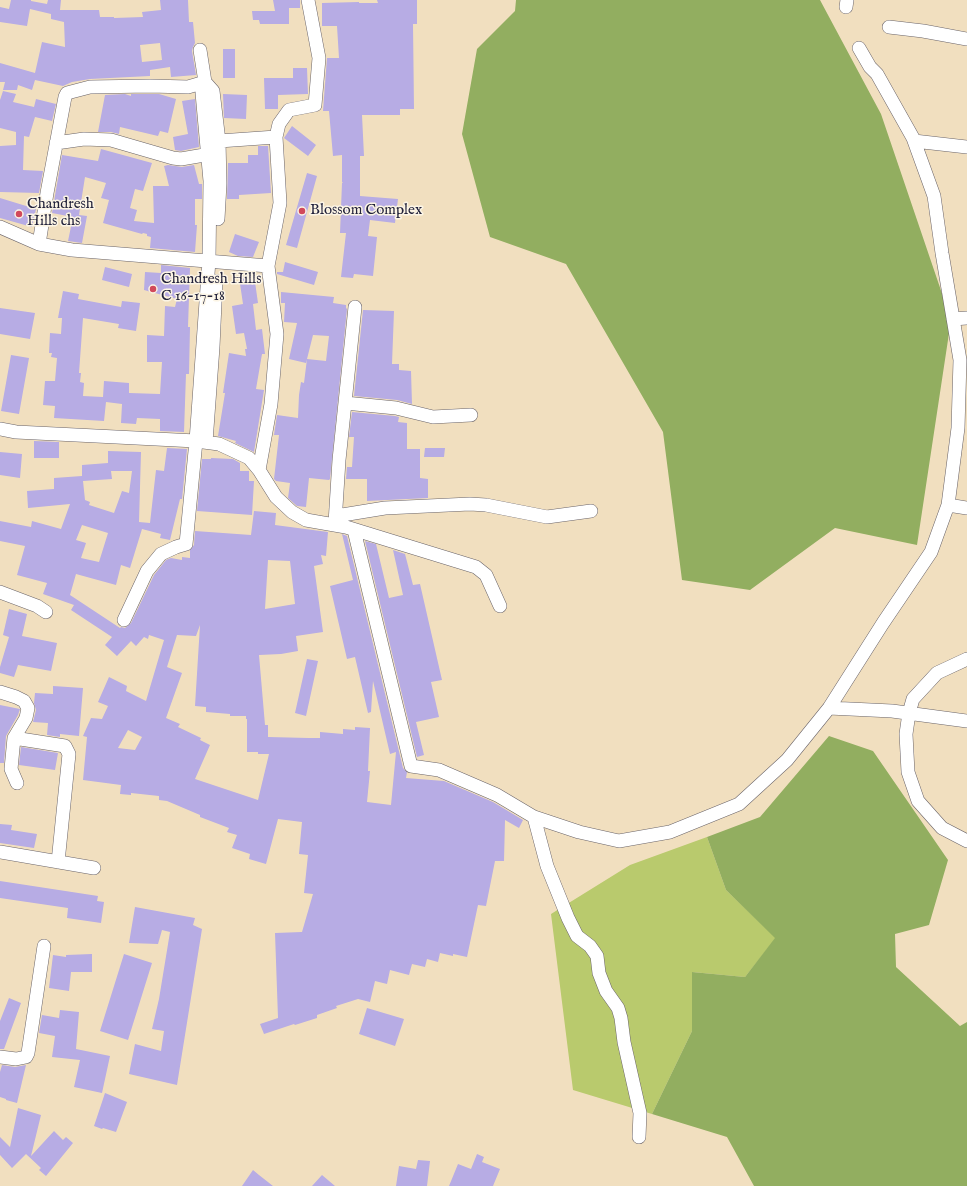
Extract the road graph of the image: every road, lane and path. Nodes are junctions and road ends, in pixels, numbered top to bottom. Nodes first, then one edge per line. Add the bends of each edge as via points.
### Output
1 (308, 0) edge
2 (889, 27) dead end
3 (967, 39) edge
4 (859, 48) dead end
5 (200, 50) dead end
6 (205, 82) junction
7 (276, 137) junction
8 (914, 141) junction
9 (56, 143) junction
10 (967, 147) edge
11 (215, 149) junction
12 (0, 227) edge
13 (39, 244) junction
14 (213, 261) junction
15 (268, 266) junction
16 (355, 307) dead end
17 (967, 318) edge
18 (953, 319) junction
19 (345, 403) junction
20 (471, 415) dead end
21 (0, 429) edge
22 (201, 442) junction
23 (259, 470) junction
24 (948, 505) junction
25 (967, 508) edge
26 (591, 511) dead end
27 (336, 521) junction
28 (354, 530) junction
29 (0, 592) edge
30 (500, 606) dead end
31 (46, 612) dead end
32 (124, 620) dead end
33 (967, 659) edge
34 (0, 692) edge
35 (829, 708) junction
36 (909, 713) junction
37 (967, 721) edge
38 (14, 738) junction
39 (17, 783) dead end
40 (534, 817) junction
41 (967, 841) edge
42 (0, 852) edge
43 (58, 862) junction
44 (94, 868) dead end
45 (44, 946) dead end
46 (0, 1057) edge
47 (639, 1137) dead end

1 - 7 street via 319,58 316,105 289,110 278,124
2 - 3 street
4 - 8 street via 877,74
5 - 6 street
6 - 9 street via 188,87 90,87 67,93
6 - 11 street via 202,93
7 - 11 street
7 - 15 street via 280,203
8 - 10 street
8 - 18 street via 934,196
9 - 11 street via 84,139 111,140 181,159
9 - 13 street
11 - 14 street via 220,184
12 - 13 street
13 - 14 street via 72,250
14 - 15 street
14 - 22 street
15 - 23 street via 278,334 271,404
16 - 19 street
17 - 18 street
18 - 24 street via 960,360 958,428
19 - 20 street via 396,408 433,417
19 - 27 street
21 - 22 street
22 - 23 street via 220,444 234,450 249,458
22 - 32 street via 186,544 161,554 147,571
23 - 27 street via 276,497 292,512 306,520
24 - 25 street
24 - 35 street via 931,552
26 - 27 street via 547,517 470,504 385,508
27 - 28 street
28 - 30 street via 476,567 486,575
28 - 40 street via 411,766 439,770 497,795
29 - 31 street
33 - 36 street via 937,673 912,699
34 - 38 street via 24,701 28,708 26,718
35 - 36 street
35 - 40 street via 787,760 739,804 670,832 619,841 579,832
36 - 37 street
36 - 41 street via 906,734 908,772 918,801 942,828
38 - 39 street via 12,769
38 - 43 street via 65,746 69,754
40 - 47 street via 547,866 568,918 578,936 597,956 599,973 606,991 618,1008 640,1113
42 - 43 street
43 - 44 street
45 - 46 street via 28,1054 16,1059

